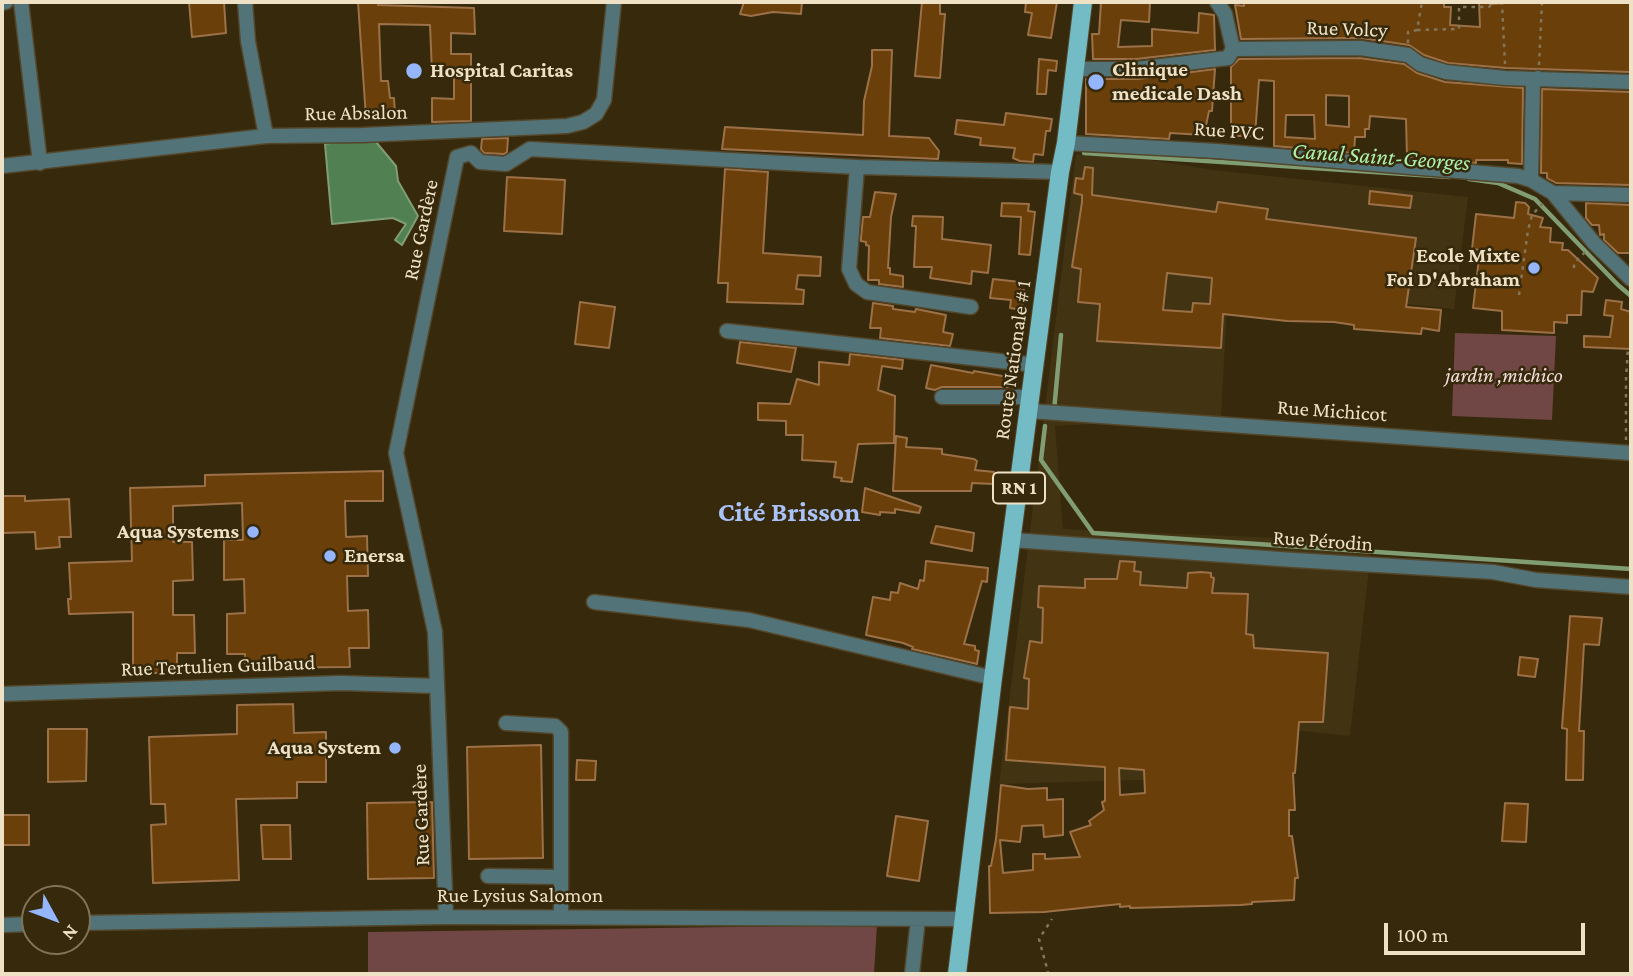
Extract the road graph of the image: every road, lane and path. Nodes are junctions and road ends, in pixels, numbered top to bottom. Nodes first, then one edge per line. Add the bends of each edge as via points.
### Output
1 (21, 2) edge
2 (245, 2) edge
3 (614, 2) edge
4 (1083, 2) edge
5 (1217, 2) edge
6 (1422, 2) edge
7 (1493, 2) edge
8 (1500, 2) edge
9 (1542, 2) edge
10 (1418, 30) junction
11 (1234, 49) junction
12 (1408, 55) junction
13 (1075, 69) junction
14 (1506, 78) junction
15 (1538, 78) junction
16 (1631, 82) edge
17 (266, 135) junction
18 (1066, 143) junction
19 (40, 163) junction
20 (2, 166) edge
21 (857, 167) junction
22 (1060, 172) junction
23 (1531, 180) junction
24 (1631, 195) edge
25 (1546, 201) junction
26 (1577, 261) dead end
27 (1574, 268) dead end
28 (1631, 279) edge
29 (1519, 295) dead end
30 (971, 307) dead end
31 (727, 331) dead end
32 (1628, 347) dead end
33 (1036, 365) junction
34 (942, 397) dead end
35 (1030, 404) junction
36 (1629, 448) edge
37 (1012, 540) junction
38 (1631, 587) edge
39 (594, 601) dead end
40 (993, 678) junction
41 (436, 685) junction
42 (2, 694) edge
43 (506, 723) dead end
44 (488, 876) dead end
45 (561, 877) junction
46 (446, 916) junction
47 (561, 917) junction
48 (918, 919) junction
49 (964, 919) junction
50 (1052, 919) dead end
51 (91, 923) edge
52 (21, 924) edge
53 (2, 925) edge
54 (912, 974) edge
55 (957, 974) edge
56 (1046, 974) edge

1 - 19 street
2 - 17 street
3 - 17 street, Rue Absalon via 604,100 596,114 583,122 362,135
4 - 13 main road, Route Nationale # 1 / RN 1
5 - 11 street via 1226,14
6 - 10 path
7 - 10 path via 1489,7 1460,7 1459,29
8 - 14 path
9 - 15 path
10 - 12 path via 1408,32
11 - 12 street, Rue Volcy via 1360,48
11 - 13 street via 1228,58 1137,69
12 - 14 street, Rue Volcy via 1446,72
13 - 18 main road, Route Nationale # 1 / RN 1
14 - 15 street, Rue Volcy
15 - 16 street, Rue Volcy
15 - 23 street via 1533,82
17 - 19 street, Rue Absalon
18 - 22 main road, Route Nationale # 1 / RN 1
18 - 23 street, Rue PVC via 1471,171
19 - 20 street, Rue Absalon
21 - 22 street, Rue Gardère
21 - 30 street via 849,269 856,284 867,292
21 - 41 street, Rue Gardère via 530,149 506,164 480,162 471,153 457,157 396,453 435,632
22 - 33 main road, Route Nationale # 1 / RN 1
23 - 25 street, Rue PVC
24 - 25 street
25 - 28 street
25 - 29 path via 1532,215
26 - 27 path
31 - 33 street
32 - 36 path
33 - 35 main road, Route Nationale # 1 / RN 1
34 - 35 street, Rue Michicot
35 - 36 street, Rue Michicot
35 - 37 main road, Route Nationale # 1 / RN 1
37 - 38 street, Rue Pérodin via 1493,572
37 - 40 main road, Route Nationale # 1 / RN 1
39 - 40 street via 749,620
40 - 49 main road, Route Nationale # 1 / RN 1
41 - 42 street, Rue Tertulien Guilbaud
41 - 46 street, Rue Gardère
43 - 45 street via 555,726 561,732
44 - 45 street
45 - 47 street
46 - 47 street, Rue Lysius Salomon
46 - 51 street, Rue Lysius Salomon
47 - 48 street, Rue Lysius Salomon
48 - 49 street, Rue Lysius Salomon
48 - 54 street
49 - 55 main road, Route Nationale # 1 / RN 1
50 - 56 path via 1040,939
52 - 53 street

